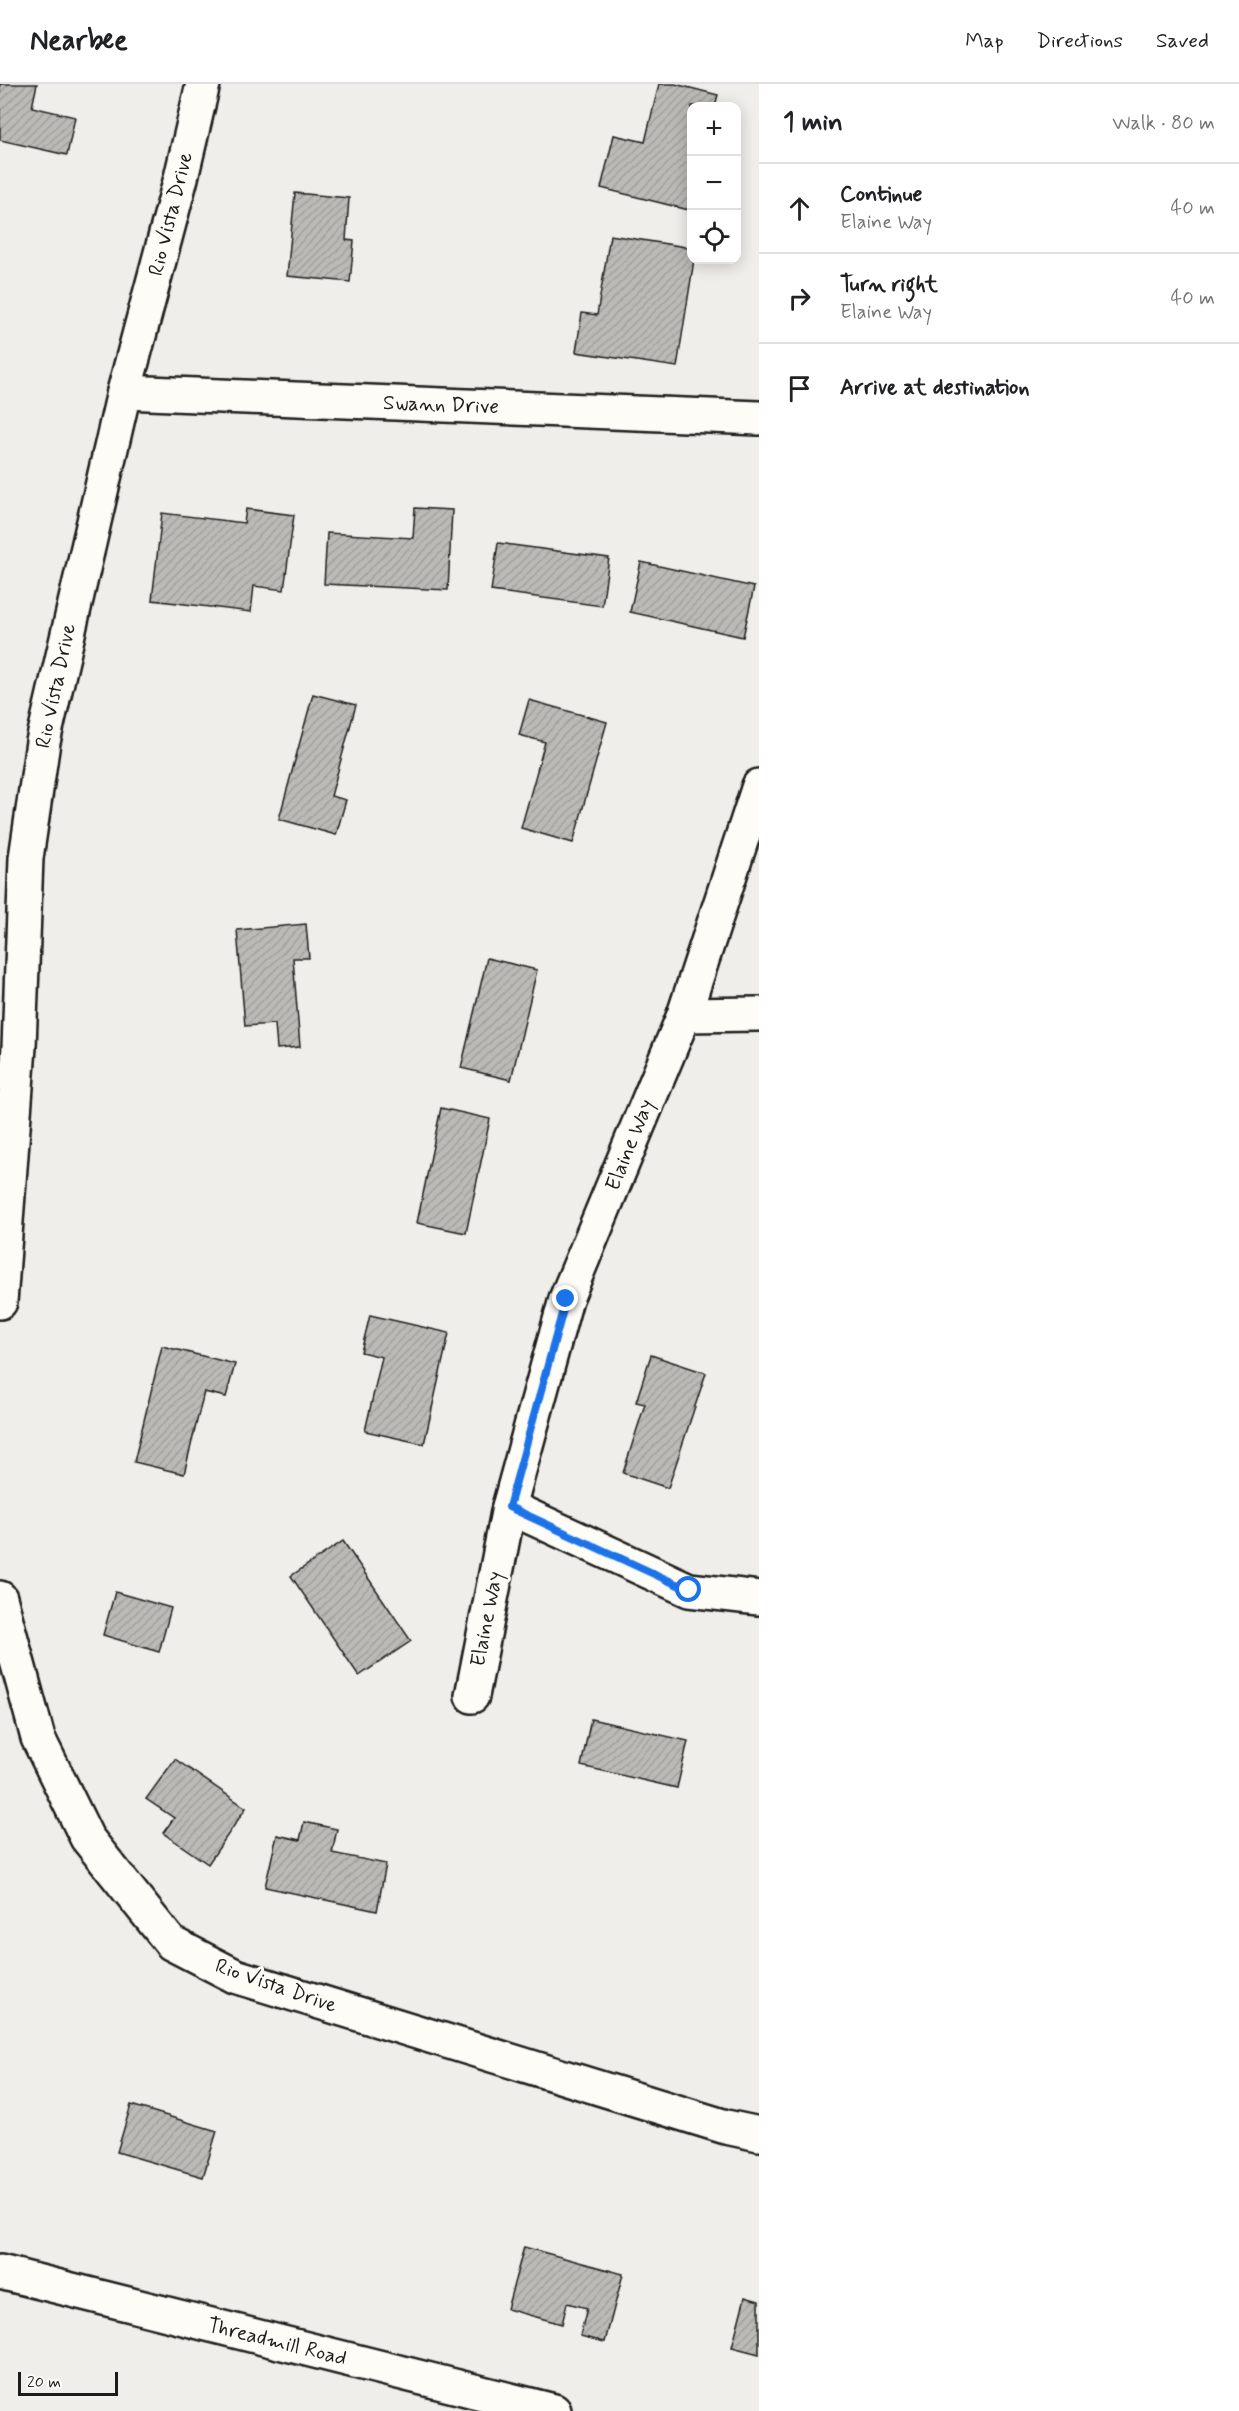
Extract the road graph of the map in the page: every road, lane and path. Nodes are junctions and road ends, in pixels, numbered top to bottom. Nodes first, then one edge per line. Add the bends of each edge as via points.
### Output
1 (203, 84) edge
2 (124, 392) junction
3 (759, 418) edge
4 (759, 786) edge
5 (759, 1014) edge
6 (684, 1015) junction
7 (0, 1302) edge
8 (509, 1507) junction
9 (0, 1598) edge
10 (759, 1598) edge
11 (472, 1696) dead end
12 (759, 2134) edge
13 (0, 2272) edge
14 (554, 2411) edge

1 - 2 street, Rio Vista Drive
2 - 3 street, Swann Drive
2 - 7 street, Rio Vista Drive via 43,742 26,858 19,1047
4 - 6 street, Elaine Way
5 - 6 street
6 - 8 street, Elaine Way via 566,1299
8 - 10 street via 689,1590
8 - 11 street, Elaine Way
9 - 12 street, Rio Vista Drive via 39,1738 87,1838 171,1943 235,1976
13 - 14 street, Threadmill Road

